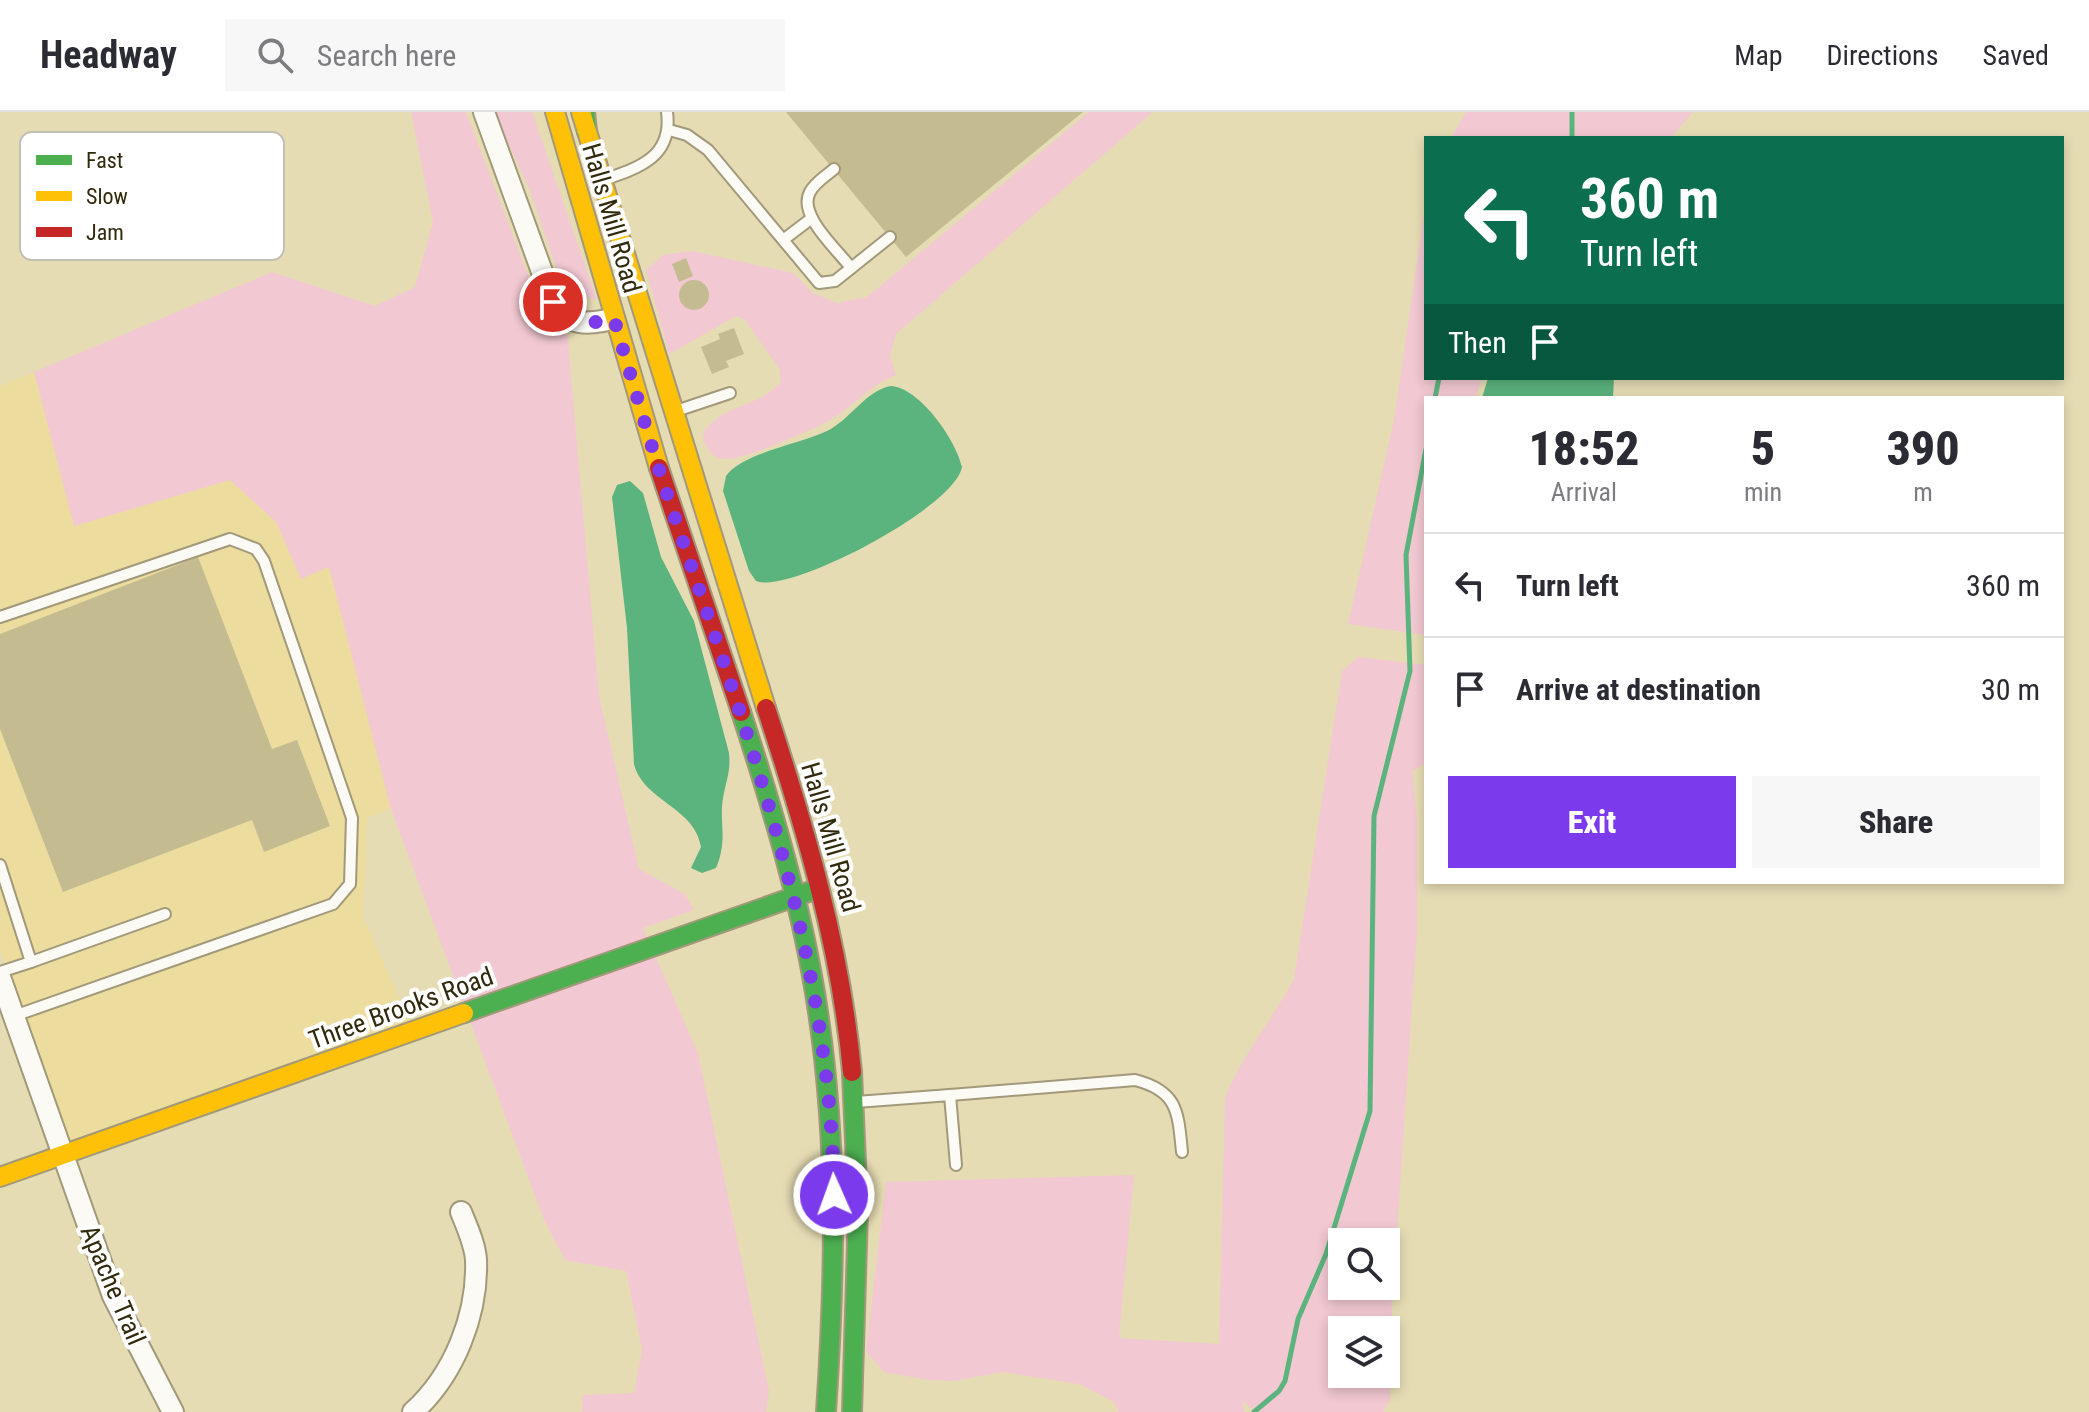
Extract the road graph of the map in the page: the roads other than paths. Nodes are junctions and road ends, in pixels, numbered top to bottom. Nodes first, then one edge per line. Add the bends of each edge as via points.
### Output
1 (484, 112) edge
2 (555, 112) edge
3 (583, 112) edge
4 (669, 113) edge
5 (669, 130) junction
6 (834, 169) dead end
7 (602, 181) junction
8 (576, 188) junction
9 (812, 218) junction
10 (890, 237) dead end
11 (783, 240) junction
12 (851, 268) junction
13 (614, 319) junction
14 (730, 393) dead end
15 (670, 413) junction
16 (0, 617) edge
17 (734, 693) junction
18 (789, 782) junction
19 (0, 865) edge
20 (820, 888) junction
21 (795, 897) junction
22 (165, 914) dead end
23 (31, 962) junction
24 (4, 992) edge
25 (950, 1095) junction
26 (854, 1102) junction
27 (1182, 1152) dead end
28 (62, 1155) junction
29 (956, 1165) dead end
30 (0, 1177) edge
31 (461, 1212) dead end
32 (173, 1412) edge
33 (413, 1412) edge
34 (826, 1412) edge
35 (852, 1412) edge

1 - 13 street via 553,302 577,324
2 - 8 main road, Halls Mill Road
3 - 7 main road, Halls Mill Road
4 - 5 lane
5 - 7 lane via 664,146 650,159
5 - 11 lane via 708,150
6 - 9 lane via 811,190 806,205
7 - 8 lane
7 - 15 main road, Halls Mill Road
8 - 13 main road, Halls Mill Road
9 - 11 lane
9 - 12 lane
10 - 12 lane
11 - 12 lane via 819,283 835,281
13 - 17 main road, Halls Mill Road
14 - 15 lane
15 - 18 main road, Halls Mill Road
16 - 24 lane via 230,539 256,549 353,829 350,884 333,904
17 - 18 main road via 749,702 777,777
17 - 21 main road, Halls Mill Road
18 - 20 main road, Halls Mill Road
19 - 23 lane
20 - 21 main road, Three Brooks Road
20 - 26 main road, Halls Mill Road via 843,1006
21 - 28 main road, Three Brooks Road
21 - 34 main road, Halls Mill Road via 818,1009 832,1144
22 - 23 lane
23 - 24 lane
24 - 28 street, Apache Trail
25 - 26 lane
25 - 27 lane via 1135,1080 1168,1096 1179,1120
25 - 29 lane
26 - 35 main road, Halls Mill Road via 860,1214
28 - 30 main road, Three Brooks Road
28 - 32 street, Apache Trail via 113,1296
31 - 33 street via 476,1257 467,1320 451,1366

